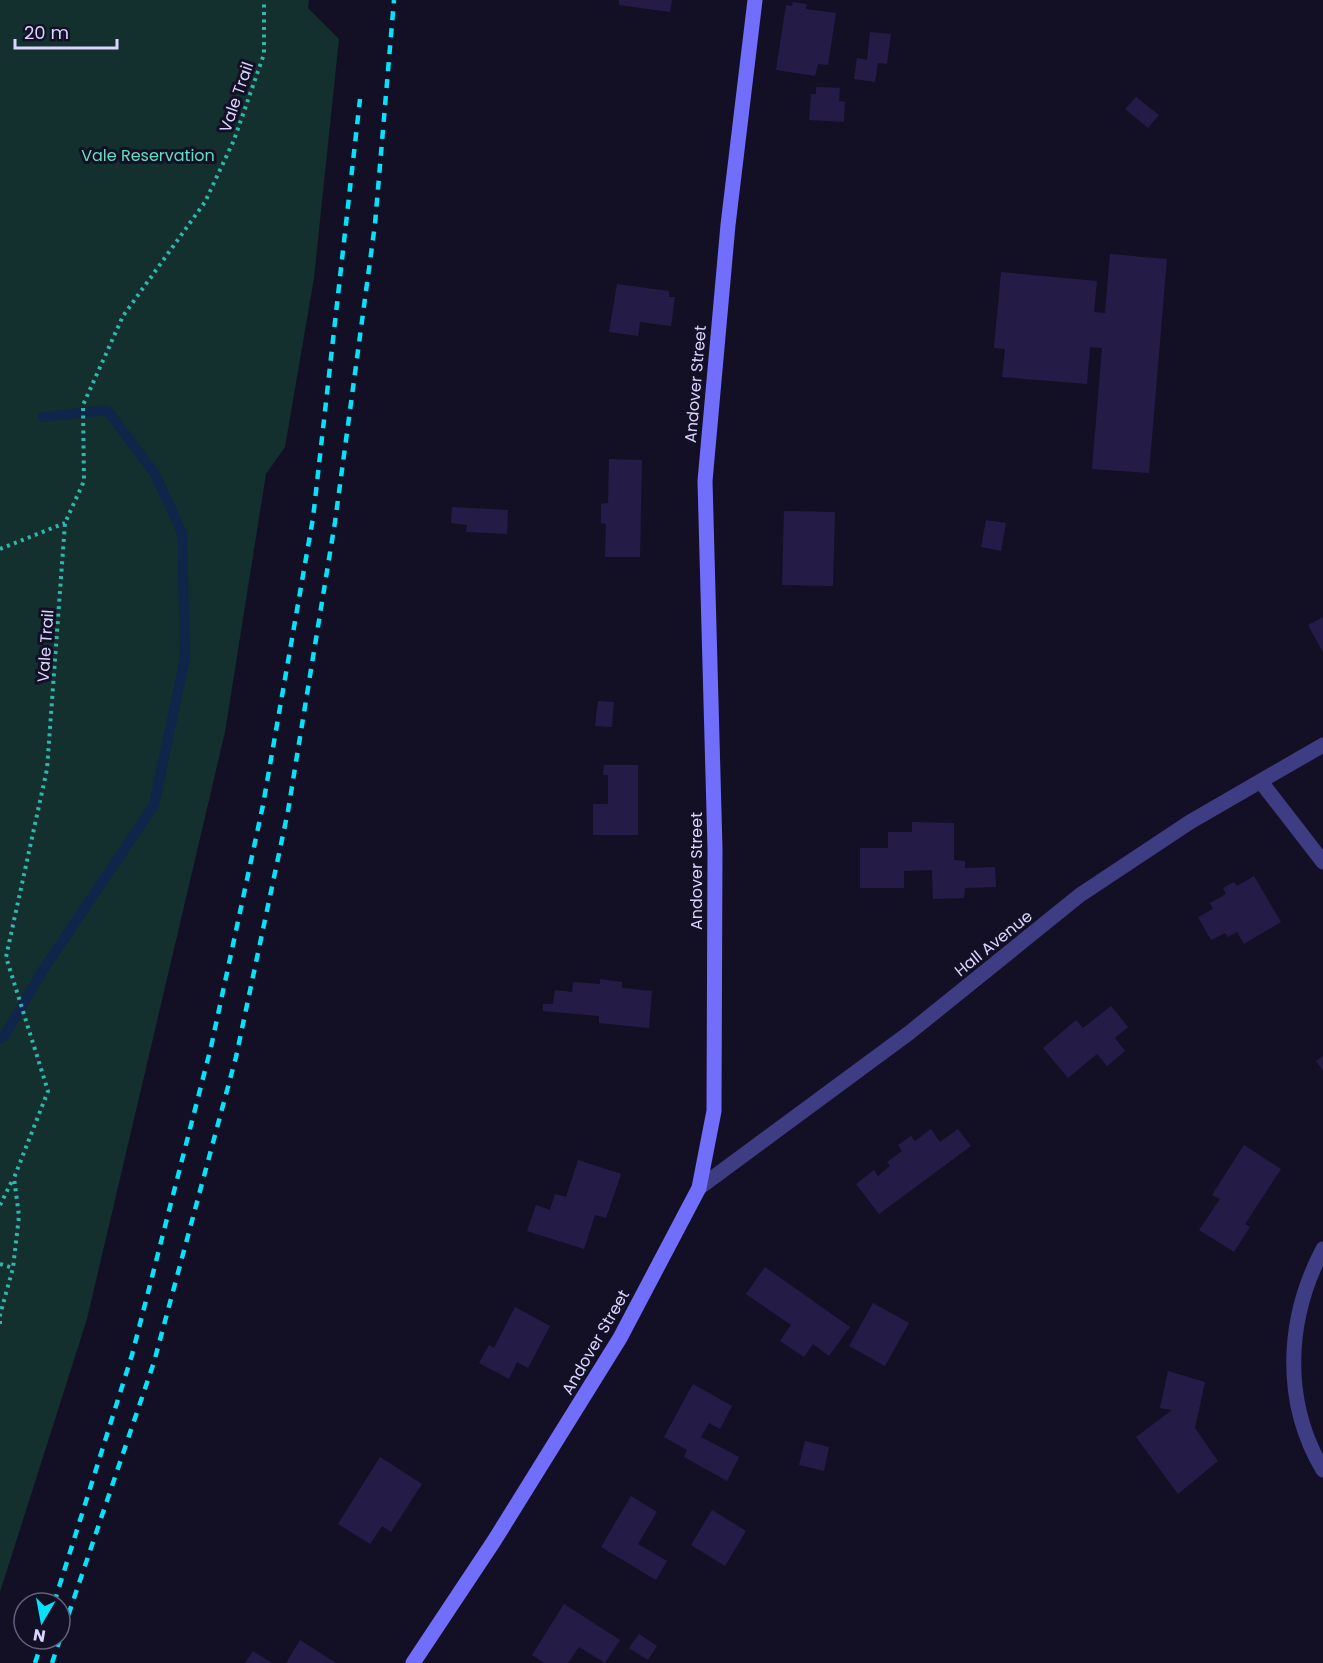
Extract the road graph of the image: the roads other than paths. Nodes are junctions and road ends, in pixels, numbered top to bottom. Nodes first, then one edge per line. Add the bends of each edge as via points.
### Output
1 (756, 0) edge
2 (1323, 745) edge
3 (1261, 782) junction
4 (1323, 862) edge
5 (699, 1188) junction
6 (1323, 1249) edge
7 (1323, 1470) edge
8 (413, 1663) edge

1 - 5 main road, Andover Street via 728,225 705,481 715,849 714,1111
2 - 3 street, Hall Avenue
3 - 4 street
3 - 5 street, Hall Avenue via 1190,822 1080,895 909,1033
5 - 8 main road, Andover Street via 620,1338
6 - 7 street via 1302,1298 1292,1355 1299,1413

